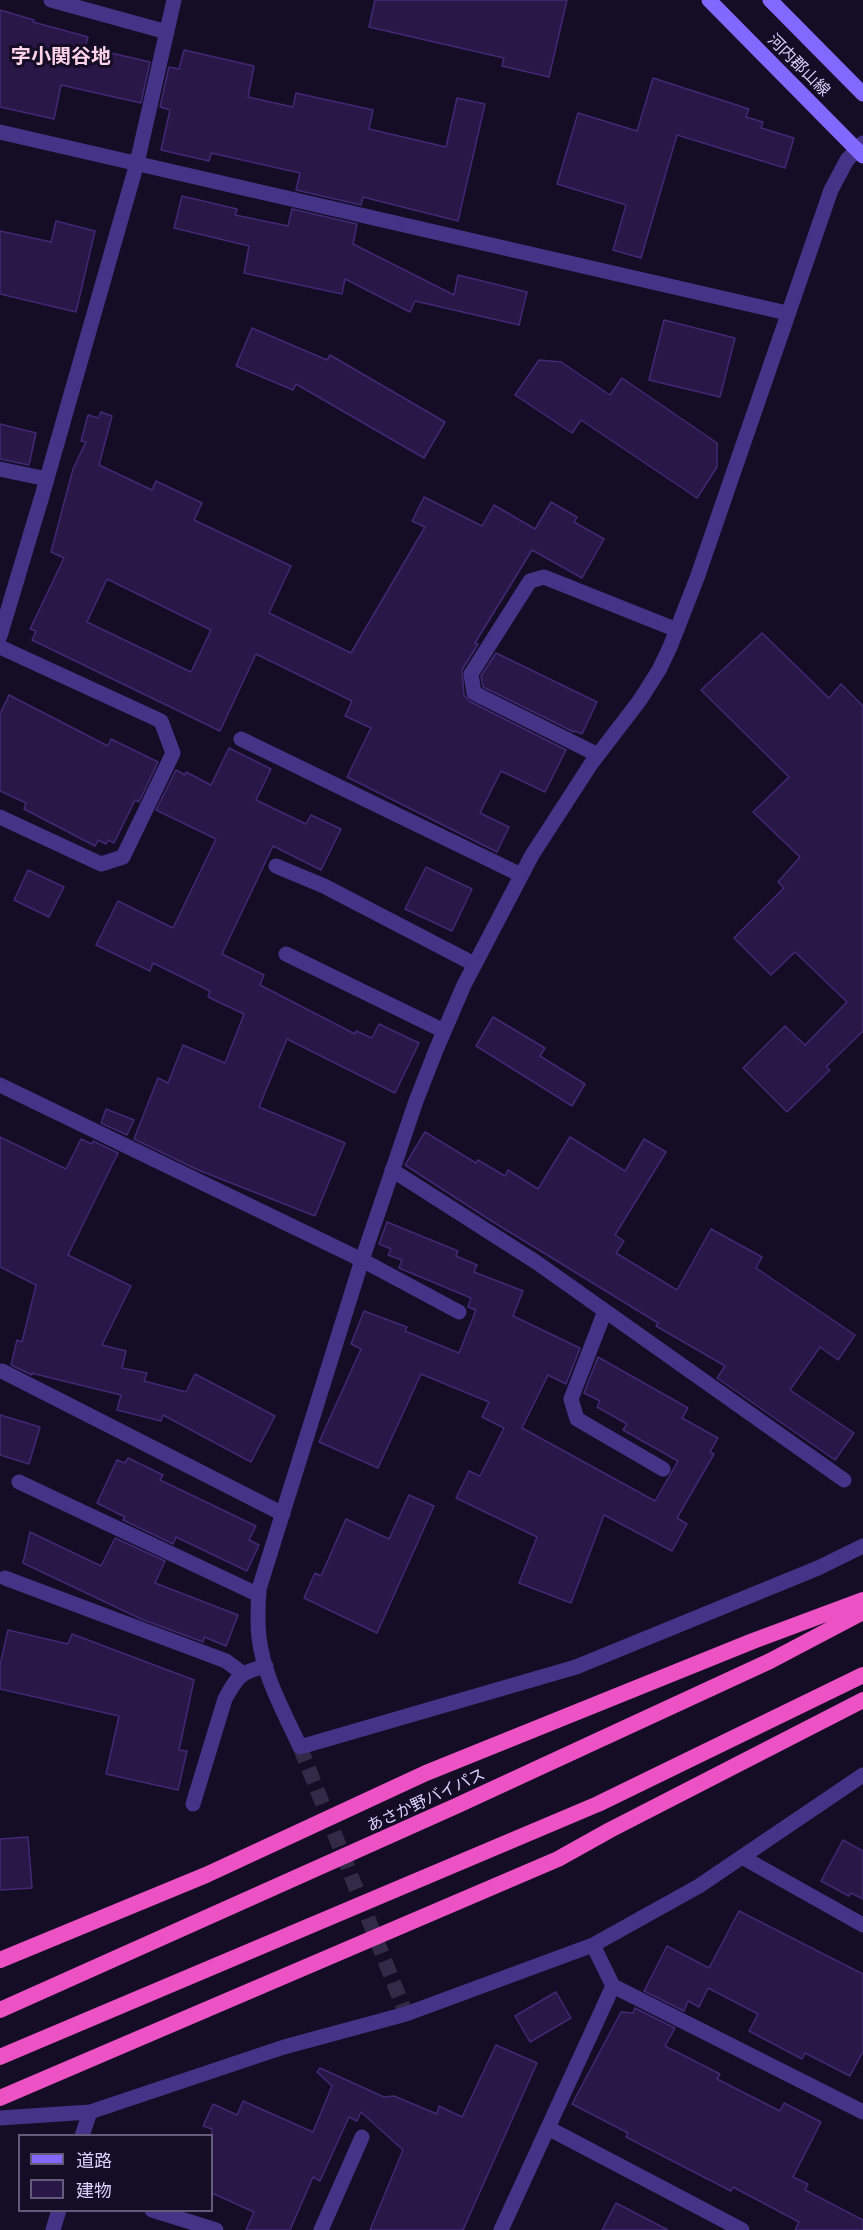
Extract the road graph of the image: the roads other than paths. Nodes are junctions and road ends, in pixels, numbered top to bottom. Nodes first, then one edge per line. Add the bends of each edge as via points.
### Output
1 (51, 0) edge
2 (174, 0) edge
3 (709, 0) edge
4 (770, 0) edge
5 (167, 32) junction
6 (863, 94) edge
7 (0, 132) edge
8 (861, 150) edge
9 (137, 163) junction
10 (787, 313) junction
11 (0, 469) edge
12 (47, 479) junction
13 (677, 630) junction
14 (0, 636) edge
15 (0, 647) edge
16 (241, 739) dead end
17 (598, 755) junction
18 (0, 817) edge
19 (276, 866) dead end
20 (521, 875) junction
21 (286, 954) dead end
22 (474, 964) junction
23 (444, 1031) junction
24 (0, 1085) edge
25 (392, 1170) junction
26 (362, 1260) junction
27 (605, 1311) junction
28 (459, 1312) dead end
29 (2, 1371) dead end
30 (663, 1469) dead end
31 (844, 1480) dead end
32 (19, 1482) dead end
33 (283, 1514) junction
34 (863, 1546) edge
35 (5, 1578) dead end
36 (259, 1595) junction
37 (863, 1600) edge
38 (863, 1612) edge
39 (266, 1666) junction
40 (242, 1673) junction
41 (863, 1675) edge
42 (863, 1700) edge
43 (863, 1775) edge
44 (193, 1804) dead end
45 (742, 1857) junction
46 (863, 1925) edge
47 (593, 1945) junction
48 (0, 1960) edge
49 (613, 1986) junction
50 (0, 2010) edge
51 (0, 2057) edge
52 (0, 2098) edge
53 (90, 2112) junction
54 (863, 2112) edge
55 (0, 2118) edge
56 (548, 2128) junction
57 (83, 2134) edge
58 (362, 2137) dead end
59 (59, 2212) edge
60 (155, 2212) edge
61 (53, 2230) edge
62 (216, 2230) edge
63 (321, 2230) edge
64 (501, 2230) edge
65 (742, 2230) edge

1 - 5 street
2 - 5 street
3 - 8 main road, 河内郡山線
4 - 6 main road, 河内郡山線
5 - 9 street
7 - 9 street
8 - 10 street via 838,174
9 - 10 street
9 - 12 street
10 - 13 street
11 - 12 street
12 - 14 street
13 - 17 street via 653,680
13 - 17 street via 544,577 530,581 471,674 474,693
15 - 18 street via 161,721 173,753 123,857 101,864
16 - 20 street
17 - 20 street
19 - 22 street via 324,886
20 - 22 street
21 - 23 street
22 - 23 street
23 - 25 street
24 - 26 street
25 - 26 street
25 - 27 street
26 - 28 street
26 - 33 street
27 - 30 street via 571,1399 577,1419
27 - 31 street
29 - 33 street
32 - 36 street
33 - 36 street
34 - 39 street via 576,1667 300,1747
35 - 40 street via 226,1661
36 - 39 street via 259,1640
37 - 48 highway via 426,1773 206,1875
38 - 50 highway, あさか野バイパス via 759,1666
39 - 40 street
40 - 44 street via 225,1699
41 - 51 highway via 598,1804
42 - 52 highway via 558,1859
43 - 45 street
45 - 46 street
45 - 47 street via 699,1887
47 - 49 street
47 - 53 street via 405,2014 284,2047
49 - 54 street
49 - 56 street
53 - 55 street
53 - 57 street
56 - 64 street
56 - 65 street
58 - 63 street
59 - 61 street
60 - 62 street

